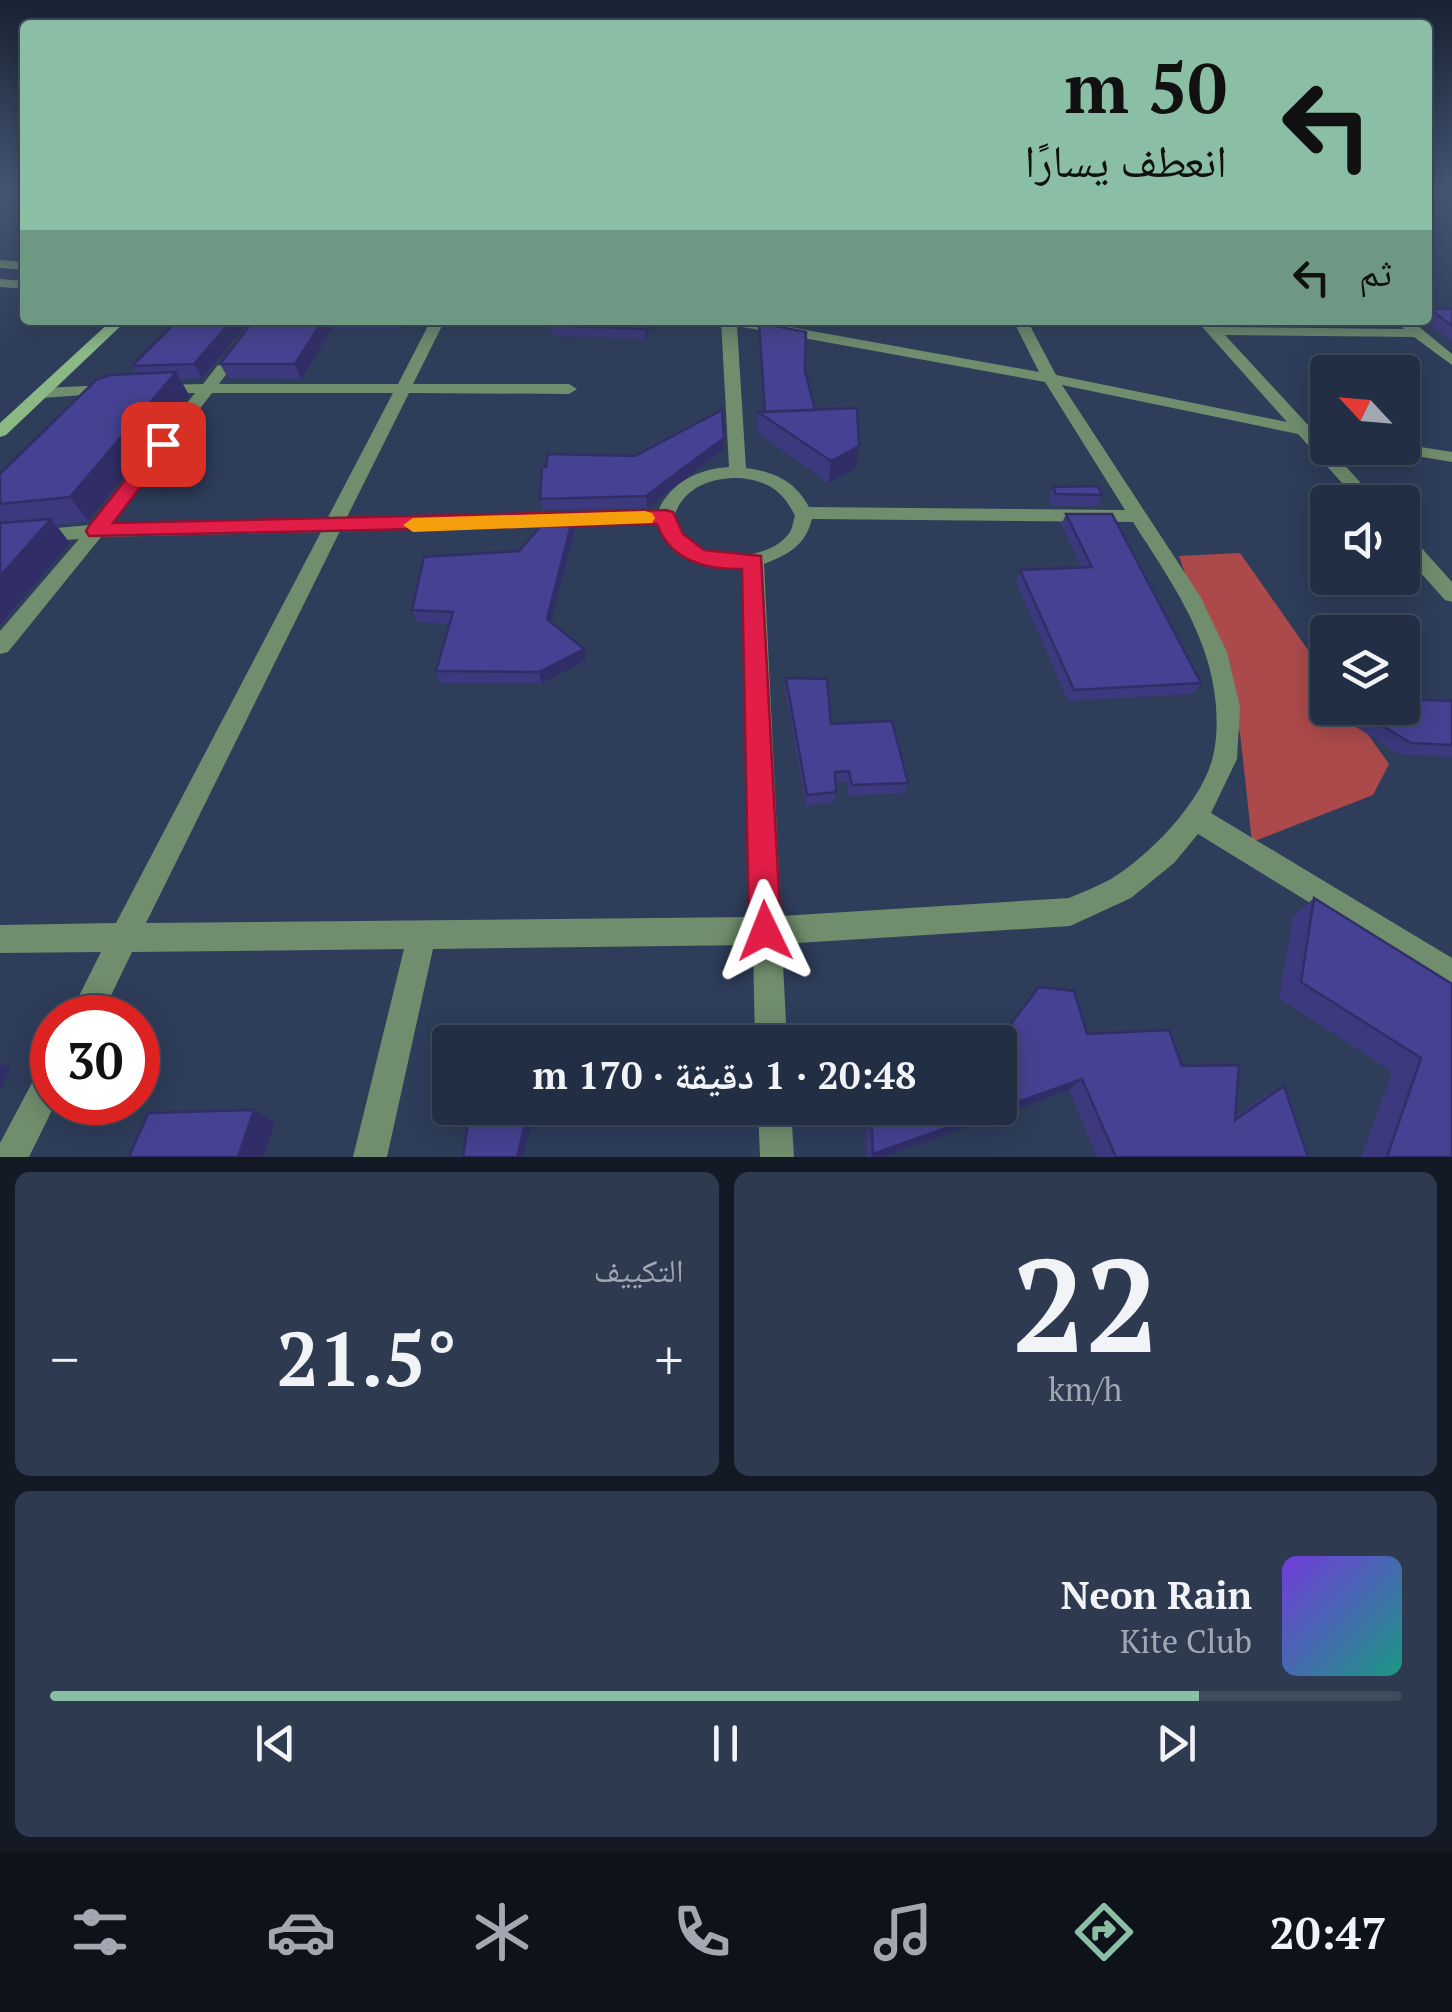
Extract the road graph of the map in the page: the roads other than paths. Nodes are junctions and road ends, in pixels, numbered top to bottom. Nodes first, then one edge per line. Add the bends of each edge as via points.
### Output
1 (115, 325) edge
2 (256, 325) edge
3 (436, 325) edge
4 (729, 325) edge
5 (757, 325) edge
6 (1023, 325) edge
7 (1208, 325) edge
8 (1409, 325) edge
9 (1418, 332) junction
10 (1452, 361) edge
11 (1050, 378) junction
12 (208, 386) junction
13 (569, 388) dead end
14 (404, 389) junction
15 (42, 393) junction
16 (1302, 430) junction
17 (1310, 431) edge
18 (0, 432) edge
19 (1420, 452) edge
20 (1452, 457) edge
21 (738, 472) junction
22 (1353, 485) edge
23 (804, 513) junction
24 (1141, 516) junction
25 (666, 517) junction
26 (334, 527) junction
27 (96, 531) junction
28 (0, 539) edge
29 (1420, 559) edge
30 (754, 562) junction
31 (1452, 595) edge
32 (0, 646) edge
33 (1195, 818) junction
34 (765, 931) junction
35 (421, 938) junction
36 (124, 939) junction
37 (0, 940) edge
38 (1452, 976) edge
39 (95, 995) edge
40 (770, 1025) edge
41 (30, 1120) edge
42 (775, 1125) edge
43 (11, 1157) edge
44 (370, 1157) edge
45 (777, 1157) edge

1 - 15 street
2 - 12 street
3 - 14 street
4 - 21 street
5 - 11 street
6 - 11 street
7 - 9 street
7 - 16 street
8 - 9 street
9 - 10 street
11 - 16 street
11 - 24 street
12 - 14 street
12 - 15 street
12 - 27 street
13 - 14 street
14 - 26 street
15 - 18 street
16 - 17 street
16 - 22 street
19 - 20 street
21 - 23 street via 782,485
21 - 25 street via 685,486
23 - 24 street
23 - 30 street via 790,545
24 - 33 street via 1193,601 1216,652 1228,707 1226,759
25 - 26 street
25 - 30 street via 673,538 696,555
26 - 27 street
26 - 36 street
27 - 28 street
27 - 32 street
29 - 31 street
30 - 34 street
33 - 34 street via 1166,854 1121,888 1070,912
33 - 38 street
34 - 35 street
34 - 40 street
35 - 36 street
35 - 44 street
36 - 37 street
36 - 39 street
41 - 43 street
42 - 45 street

